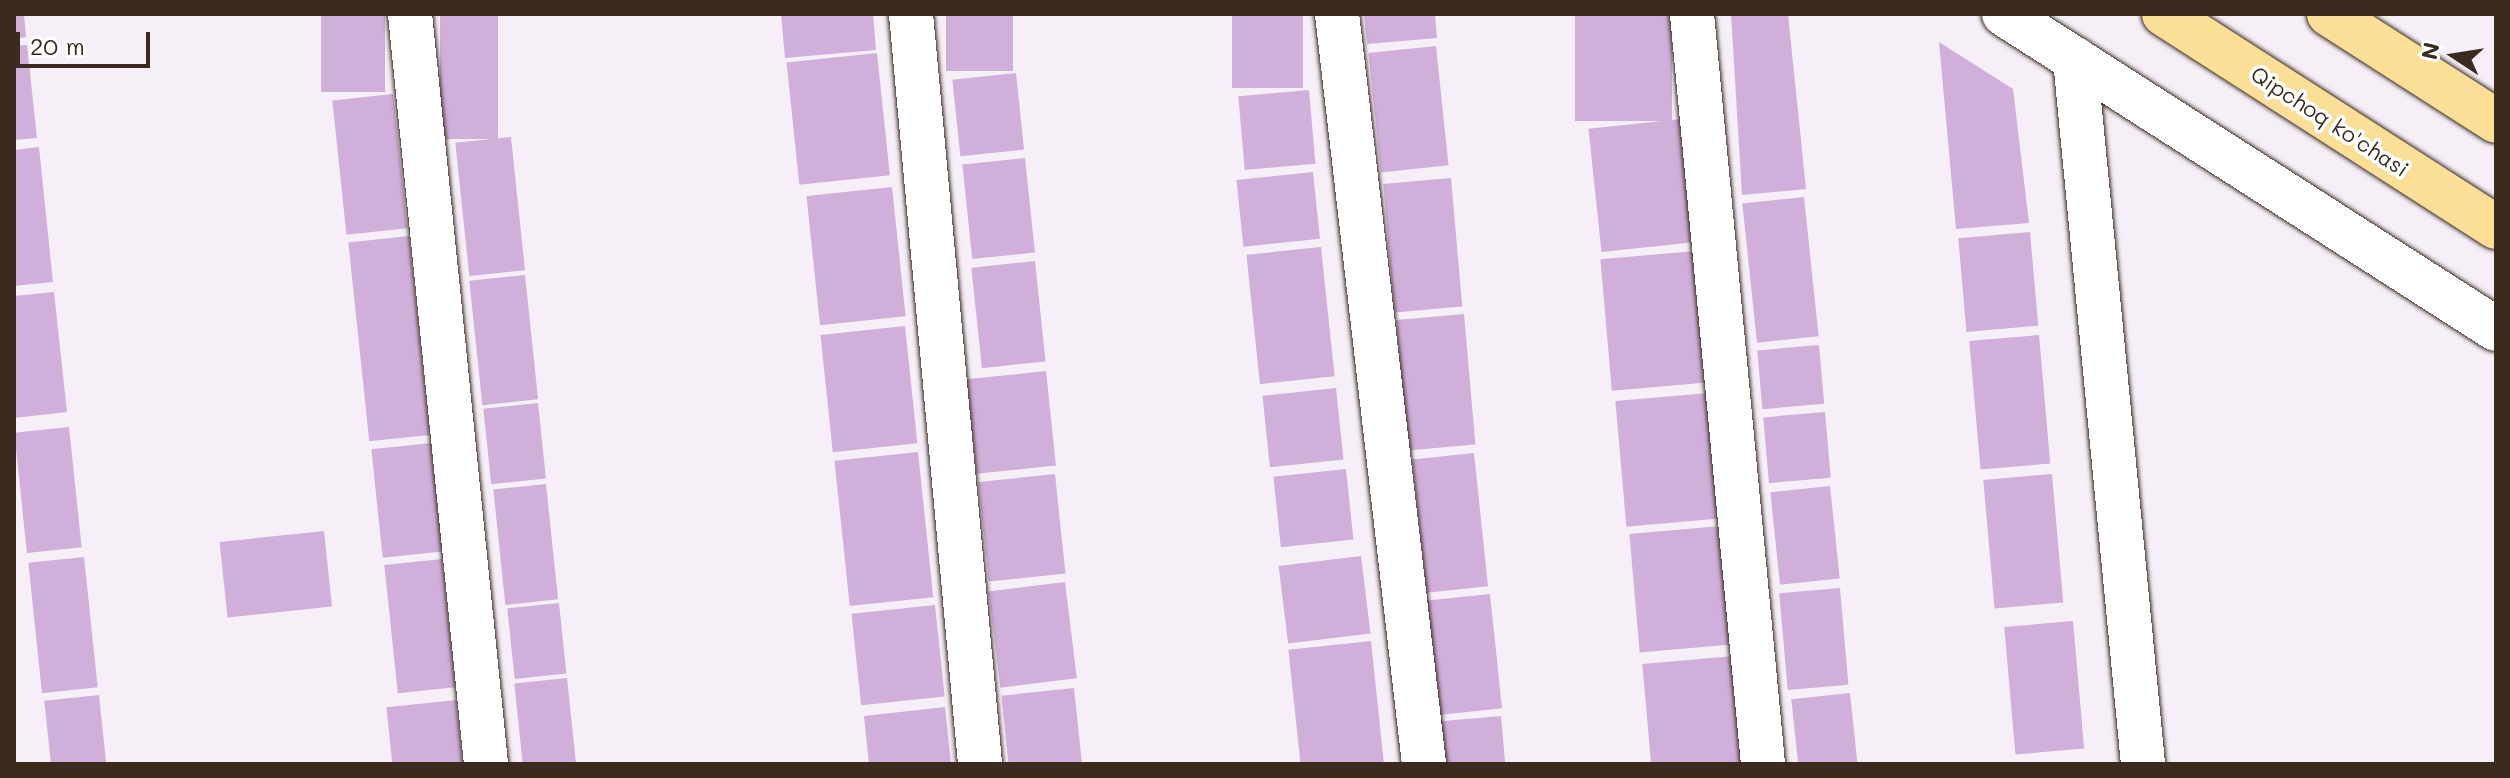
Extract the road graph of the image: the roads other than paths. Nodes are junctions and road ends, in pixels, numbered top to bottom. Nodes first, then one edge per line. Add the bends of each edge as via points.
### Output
1 (410, 14) edge
2 (911, 14) edge
3 (1337, 14) edge
4 (1692, 14) edge
5 (2004, 14) edge
6 (2164, 14) edge
7 (2329, 14) edge
8 (2075, 59) junction
9 (2496, 121) edge
10 (2496, 227) edge
11 (2496, 329) edge
12 (486, 764) edge
13 (980, 764) edge
14 (1424, 764) edge
15 (1763, 764) edge
16 (2143, 764) edge

1 - 12 street
2 - 13 street
3 - 14 street
4 - 15 street
5 - 8 street
6 - 10 main road, Qipchoq ko'chasi
7 - 9 main road
8 - 11 street
8 - 16 street

